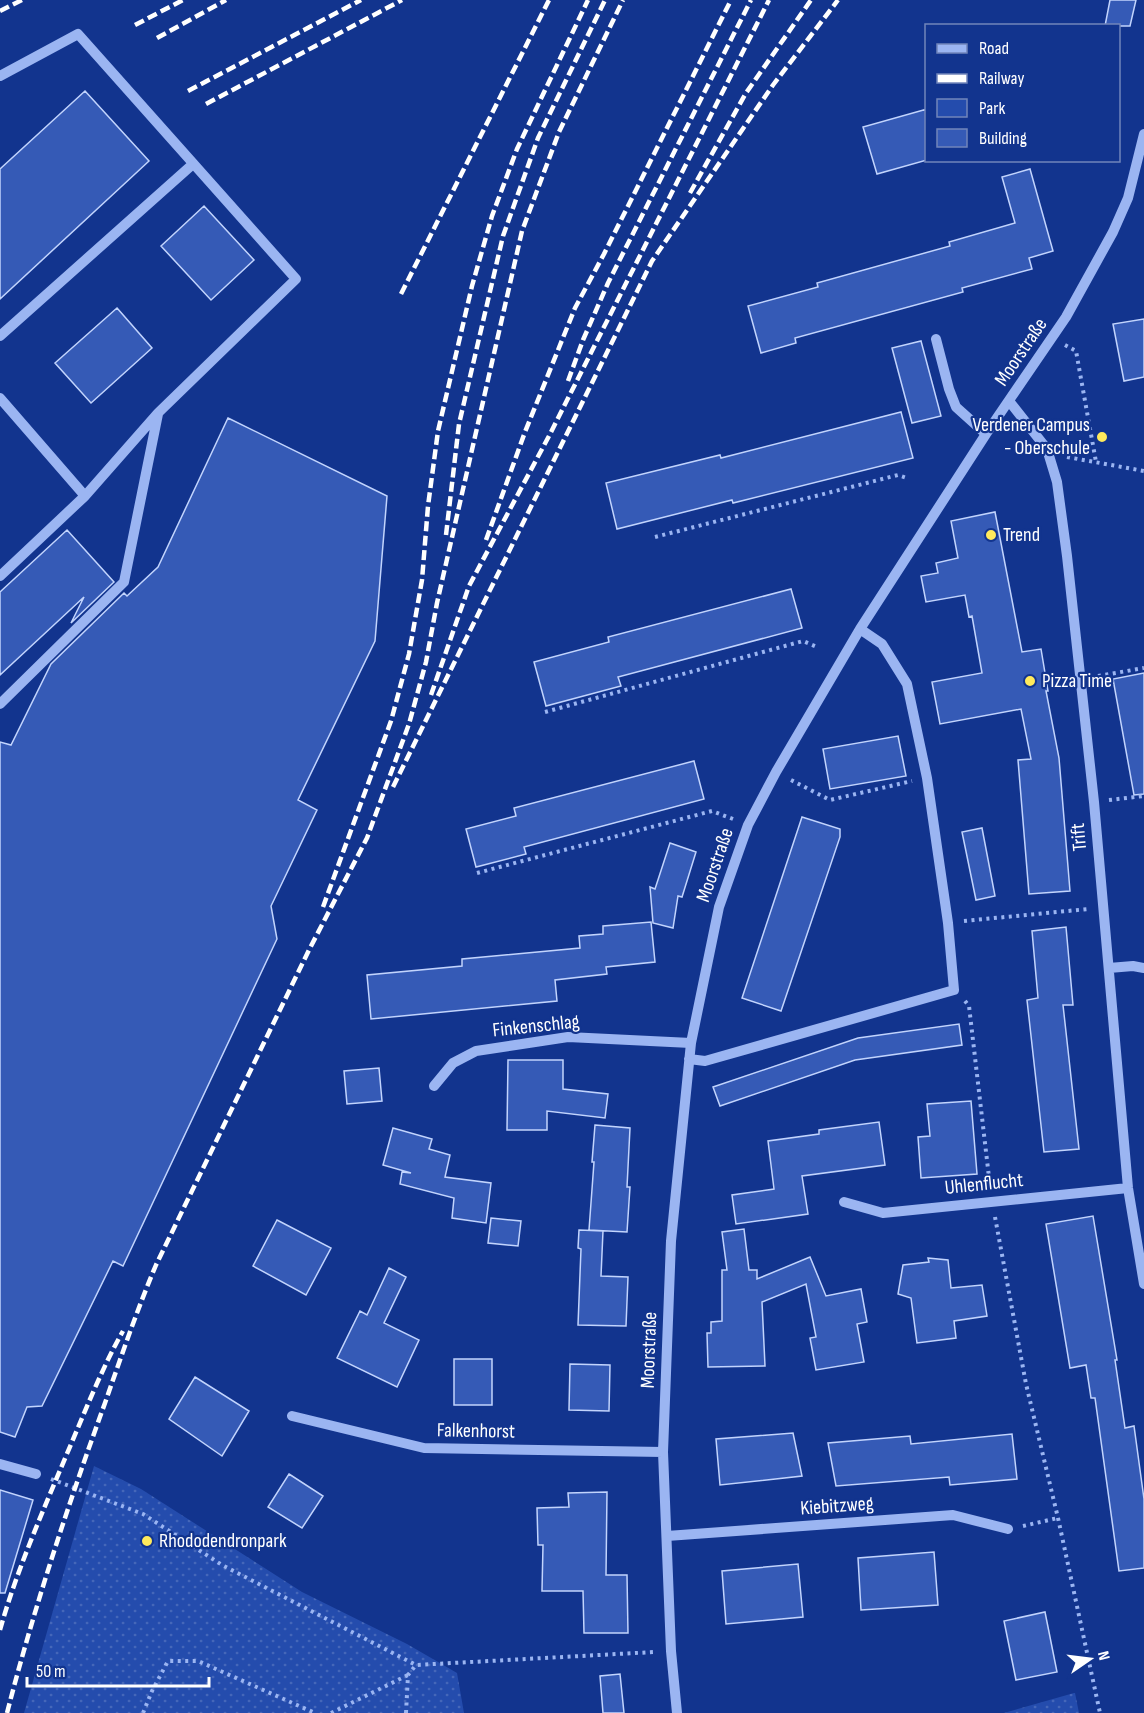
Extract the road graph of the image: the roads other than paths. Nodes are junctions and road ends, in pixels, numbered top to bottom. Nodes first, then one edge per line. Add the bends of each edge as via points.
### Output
1 (0, 76) edge
2 (1144, 134) edge
3 (193, 164) junction
4 (0, 336) edge
5 (936, 339) dead end
6 (0, 398) edge
7 (1009, 401) junction
8 (158, 413) junction
9 (986, 434) junction
10 (85, 496) junction
11 (0, 576) edge
12 (860, 629) junction
13 (0, 704) edge
14 (1109, 968) junction
15 (1144, 968) edge
16 (691, 1043) junction
17 (689, 1059) junction
18 (434, 1086) dead end
19 (1128, 1188) junction
20 (844, 1202) dead end
21 (1144, 1284) edge
22 (292, 1416) dead end
23 (663, 1452) junction
24 (0, 1464) edge
25 (36, 1474) road end
26 (1008, 1529) road end
27 (667, 1536) junction
28 (677, 1713) edge

1 - 3 street via 78,34
2 - 7 street, Moorstraße via 1128,198 1113,232 1066,317
3 - 4 street
3 - 8 street via 296,279
5 - 9 street via 956,406
6 - 10 street
7 - 9 street, Moorstraße
7 - 14 street, Trift via 1047,449 1056,482 1094,802
8 - 10 street
8 - 13 street via 124,582
9 - 12 street, Moorstraße
10 - 11 street
12 - 16 street, Moorstraße via 748,825 719,907
12 - 17 street via 882,644 907,684 927,778 954,990 705,1061
14 - 15 street
14 - 19 street, Trift
16 - 17 street, Moorstraße
16 - 18 street, Finkenschlag via 568,1037 476,1051 453,1063
17 - 23 street, Moorstraße via 671,1241
19 - 20 street, Uhlenflucht via 883,1213
19 - 21 street, Trift
22 - 23 street, Falkenhorst via 424,1448
23 - 27 street, Moorstraße
24 - 25 street
26 - 27 street, Kiebitzweg via 953,1515
27 - 28 street, Moorstraße

